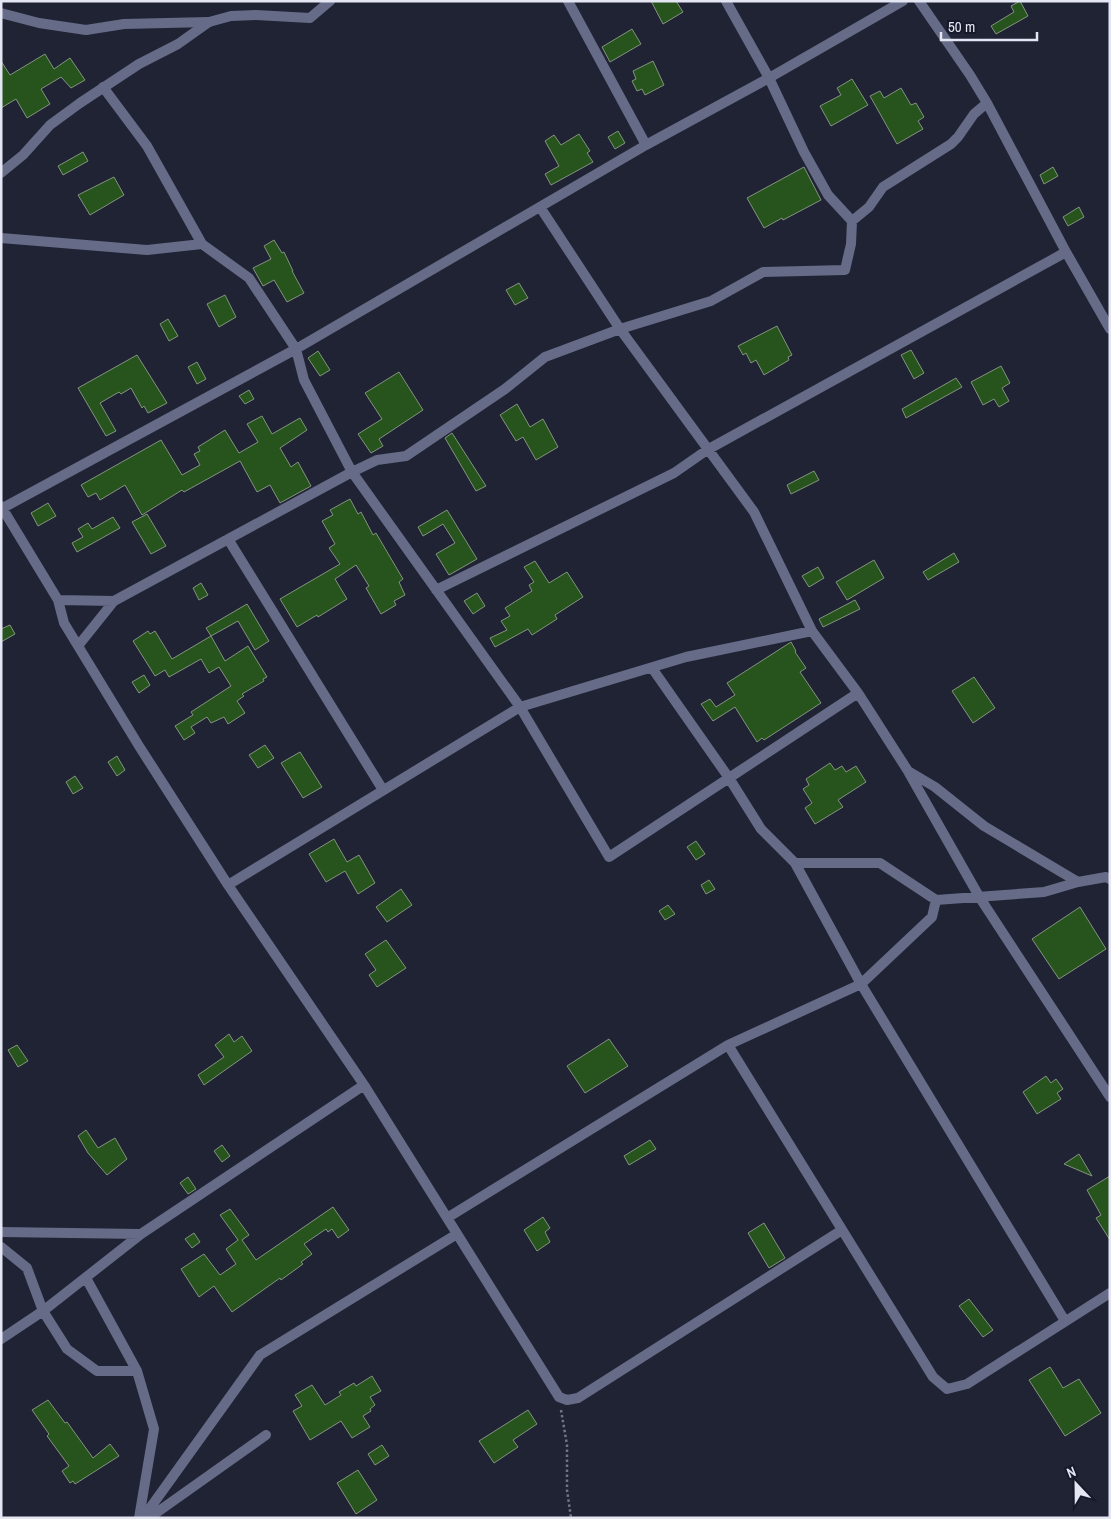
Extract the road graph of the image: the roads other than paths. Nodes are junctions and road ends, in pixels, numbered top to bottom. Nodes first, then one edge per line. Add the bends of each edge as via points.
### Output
1 (330, 1) edge
2 (568, 1) edge
3 (726, 1) edge
4 (904, 1) edge
5 (919, 1) edge
6 (1, 13) edge
7 (209, 22) junction
8 (769, 78) junction
9 (103, 87) junction
10 (987, 103) junction
11 (646, 145) junction
12 (1, 173) edge
13 (540, 207) junction
14 (852, 222) junction
15 (1, 238) edge
16 (202, 244) junction
17 (1066, 252) junction
18 (620, 329) junction
19 (1110, 330) edge
20 (296, 350) junction
21 (707, 450) junction
22 (352, 472) junction
23 (2, 508) edge
24 (228, 539) junction
25 (436, 590) junction
26 (58, 600) junction
27 (114, 601) junction
28 (812, 631) junction
29 (78, 646) junction
30 (652, 668) junction
31 (858, 693) junction
32 (520, 707) junction
33 (908, 771) junction
34 (728, 778) junction
35 (383, 790) junction
36 (795, 863) junction
37 (1110, 879) edge
38 (1078, 882) junction
39 (228, 885) junction
40 (980, 898) junction
41 (936, 900) junction
42 (861, 984) junction
43 (728, 1046) junction
44 (364, 1085) junction
45 (1110, 1098) edge
46 (447, 1218) junction
47 (842, 1230) junction
48 (1, 1232) edge
49 (141, 1234) junction
50 (457, 1234) junction
51 (1, 1247) edge
52 (86, 1278) junction
53 (1110, 1293) edge
54 (43, 1311) junction
55 (1065, 1321) junction
56 (1, 1338) edge
57 (137, 1371) junction
58 (266, 1435) dead end
59 (139, 1518) edge
60 (143, 1518) edge
61 (148, 1518) edge

1 - 7 street via 310,18 256,15 231,16
2 - 11 street
3 - 8 street
4 - 8 street
5 - 10 street
6 - 7 street via 86,30 124,24
7 - 9 street via 178,44
8 - 11 street
8 - 14 street via 828,195
9 - 12 street via 50,125 23,155
9 - 16 street via 147,146
10 - 14 street via 974,114 951,144 883,187 869,208
10 - 17 street
11 - 13 street
13 - 18 street
13 - 20 street
14 - 18 street via 845,270 763,272 711,301
15 - 16 street via 147,250
16 - 20 street via 249,278
17 - 19 street
17 - 21 street
18 - 21 street
18 - 22 street via 545,357 505,389 406,456 377,460
20 - 22 street via 304,380
20 - 23 street
21 - 25 street via 674,472
21 - 28 street via 754,512
22 - 24 street
22 - 25 street
23 - 26 street
24 - 27 street
24 - 35 street
25 - 32 street
26 - 27 street
26 - 29 street via 64,623
27 - 29 street
28 - 30 street via 686,657
28 - 31 street
29 - 39 street
30 - 32 street
30 - 34 street
31 - 33 street
31 - 34 street
32 - 34 street via 609,857
32 - 35 street
33 - 38 street via 935,787 984,826
33 - 40 street
34 - 36 street via 761,829
35 - 39 street
36 - 41 street via 880,863
36 - 42 street
37 - 38 street
38 - 40 street via 1044,892
39 - 44 street
40 - 41 street
40 - 45 street
41 - 42 street via 932,917
42 - 43 street
42 - 55 street
43 - 46 street
43 - 47 street
44 - 46 street
44 - 49 street
46 - 50 street
47 - 50 street via 578,1398 566,1400 559,1398
47 - 55 street via 933,1378 947,1389 967,1384
48 - 49 street
49 - 52 street
50 - 60 street via 260,1355
51 - 54 street via 27,1268
52 - 54 street
52 - 57 street
53 - 55 street
54 - 56 street
54 - 57 street via 67,1348 97,1372
57 - 59 street via 154,1430
58 - 61 street

